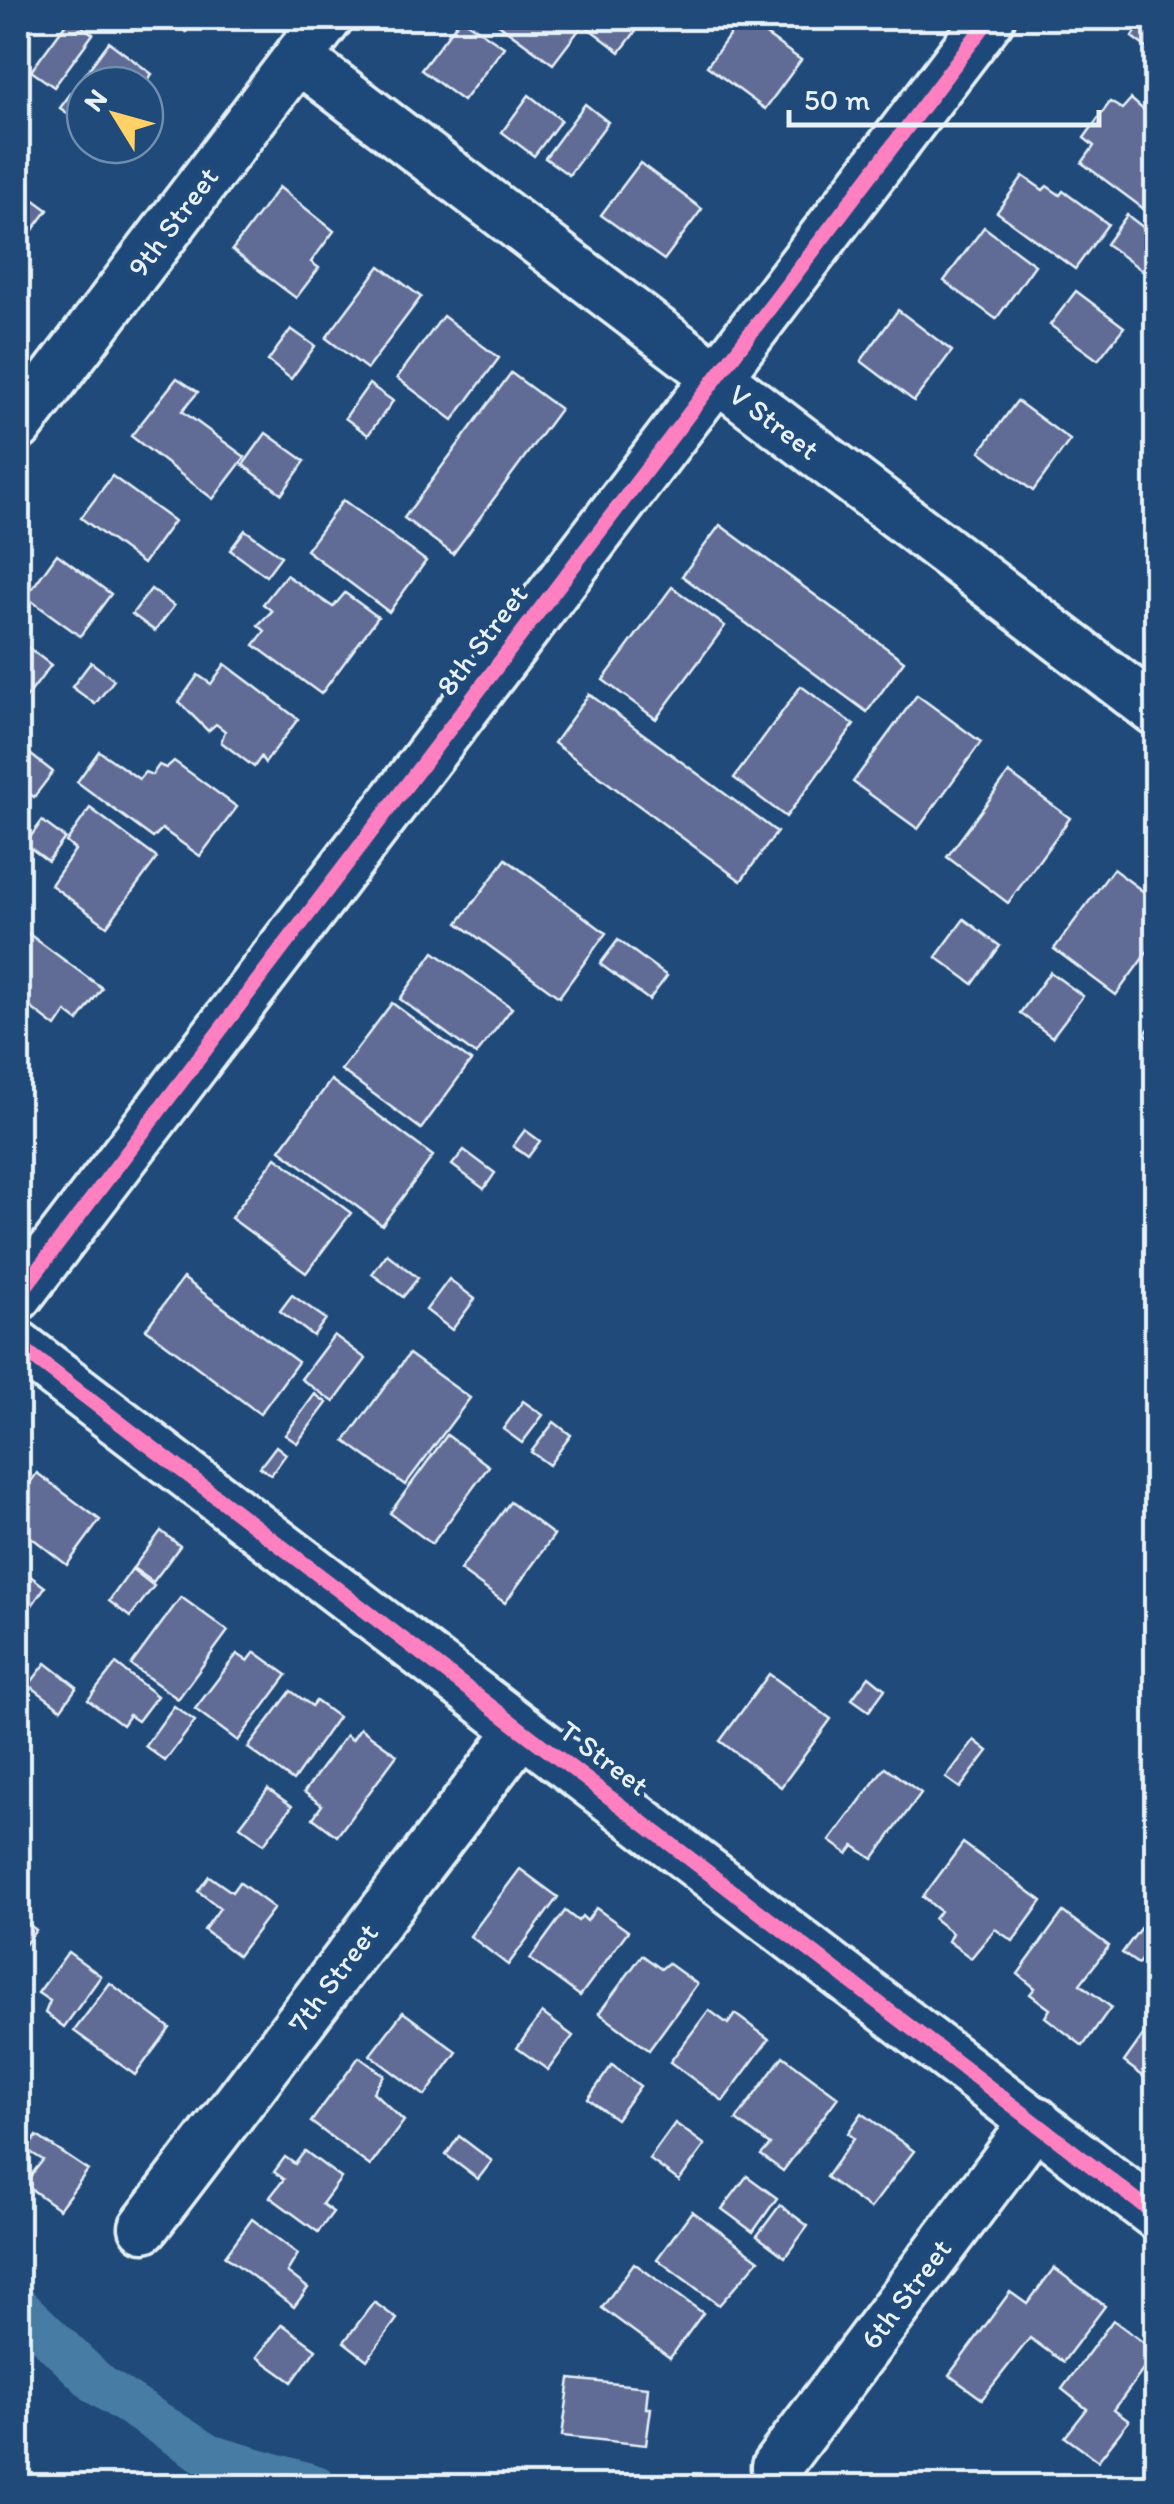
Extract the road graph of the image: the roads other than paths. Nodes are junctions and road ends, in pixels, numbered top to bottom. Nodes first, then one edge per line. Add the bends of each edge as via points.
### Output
1 (328, 18) edge
2 (990, 18) edge
3 (298, 58) junction
4 (716, 378) junction
5 (18, 426) edge
6 (1156, 711) edge
7 (18, 1296) edge
8 (18, 1346) edge
9 (522, 1730) junction
10 (1036, 2122) junction
11 (1156, 2215) edge
12 (144, 2227) dead end
13 (776, 2467) dead end

1 - 3 street, 9th Street
2 - 4 street, 8th Street
3 - 4 street, V Street
3 - 5 street, 9th Street
4 - 6 street, V Street
4 - 7 street, 8th Street
8 - 9 street, T Street
9 - 10 street, T Street
9 - 12 street, 7th Street
10 - 11 street, T Street
10 - 13 street, 6th Street

